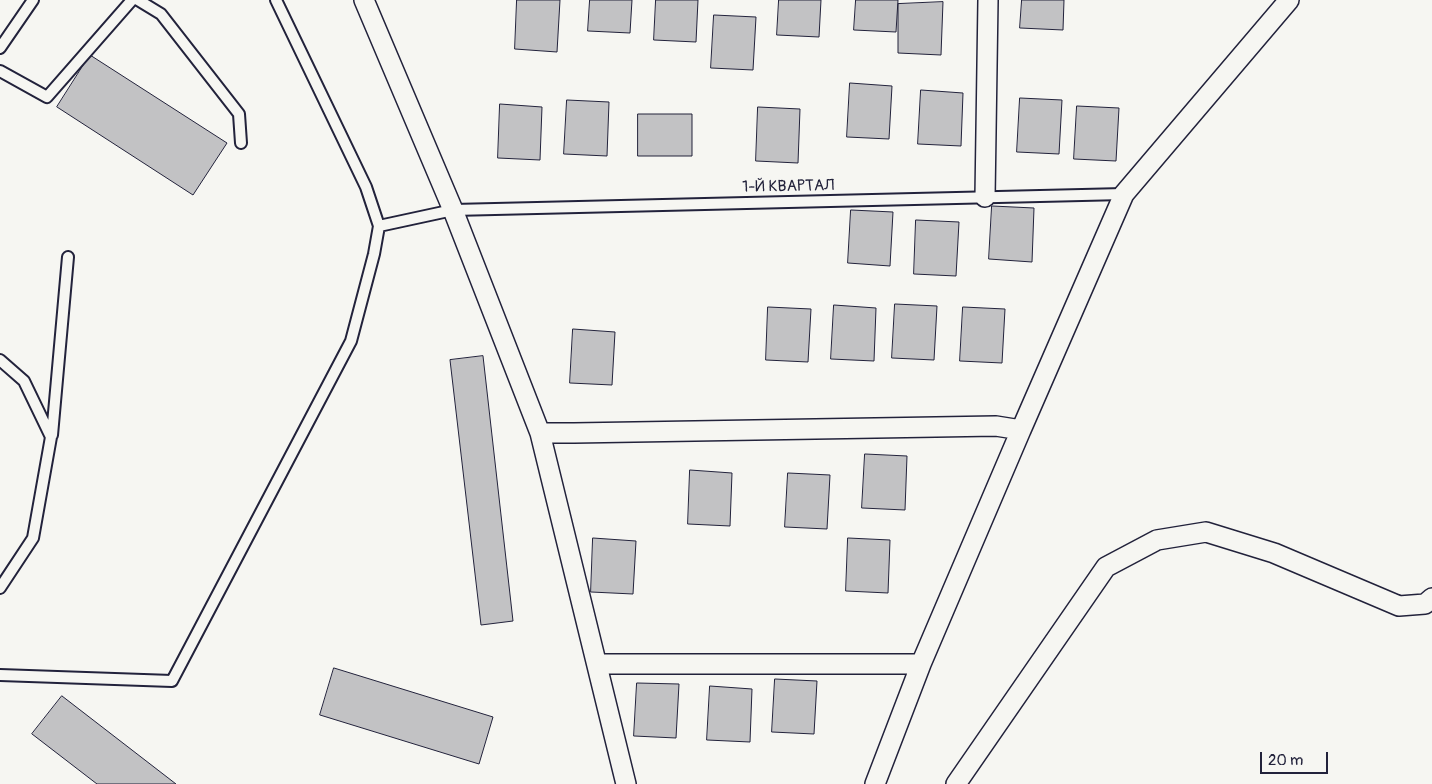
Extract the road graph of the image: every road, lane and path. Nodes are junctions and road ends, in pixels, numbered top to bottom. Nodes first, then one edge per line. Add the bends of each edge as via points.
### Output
1 (34, 0) edge
2 (132, 0) edge
3 (138, 0) edge
4 (276, 0) edge
5 (364, 0) edge
6 (988, 0) edge
7 (1289, 0) edge
8 (0, 48) edge
9 (0, 71) edge
10 (241, 143) dead end
11 (1124, 194) junction
12 (985, 197) junction
13 (453, 210) junction
14 (379, 226) junction
15 (68, 257) dead end
16 (0, 360) edge
17 (1021, 430) junction
18 (540, 433) junction
19 (51, 437) junction
20 (0, 588) edge
21 (1432, 598) edge
22 (596, 664) junction
23 (921, 664) junction
24 (0, 675) edge
25 (626, 784) edge
26 (875, 784) edge
27 (956, 784) edge

1 - 8 lane
2 - 9 lane via 47,97
3 - 10 lane via 161,14 239,114
4 - 14 lane via 366,187
5 - 13 street
6 - 12 street
7 - 11 street
11 - 12 lane, 1-Й КВАРТАЛ
11 - 17 street
12 - 13 lane, 1-Й КВАРТАЛ
13 - 14 lane, 1-Й КВАРТАЛ
13 - 18 street
14 - 24 lane via 351,341 172,681
15 - 19 lane
16 - 19 lane via 24,381
17 - 18 street via 996,426
17 - 23 street
18 - 22 street
19 - 20 lane via 33,538
21 - 27 street via 1425,604 1399,606 1274,553 1206,532 1158,540 1106,567
22 - 23 street
22 - 25 street
23 - 26 street

